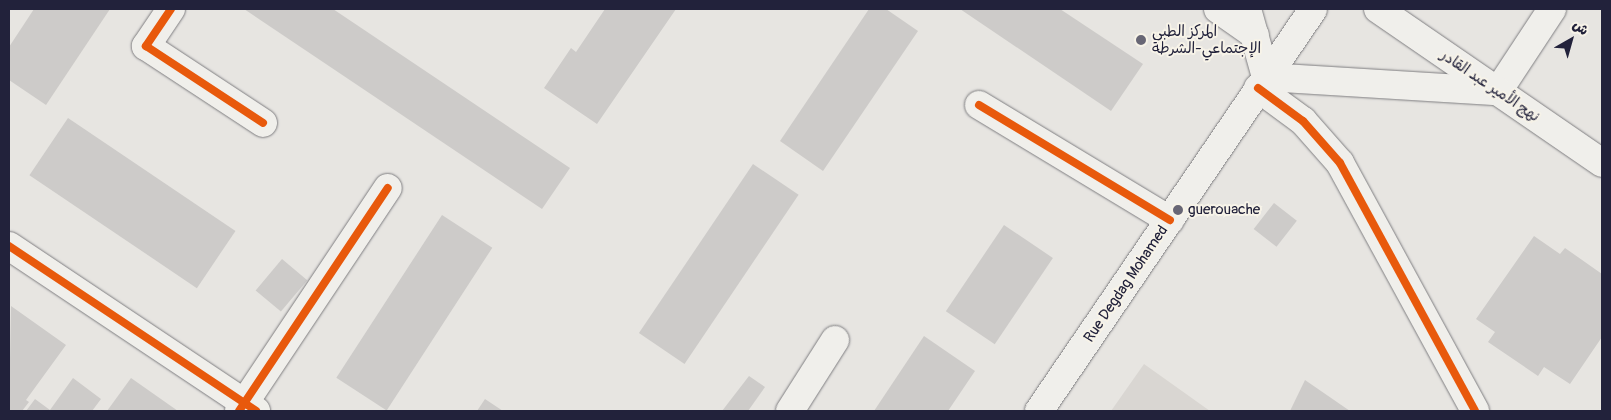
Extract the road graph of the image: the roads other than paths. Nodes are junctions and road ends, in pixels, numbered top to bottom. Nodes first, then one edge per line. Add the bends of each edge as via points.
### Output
1 (171, 9) edge
2 (1218, 9) edge
3 (1247, 9) edge
4 (1313, 9) edge
5 (1378, 9) edge
6 (1552, 9) edge
7 (1255, 35) junction
8 (1262, 83) junction
9 (1498, 91) junction
10 (979, 105) dead end
11 (263, 122) dead end
12 (1602, 163) edge
13 (388, 188) dead end
14 (1170, 220) junction
15 (9, 246) edge
16 (835, 340) dead end
17 (247, 409) edge
18 (1471, 409) edge
19 (790, 411) edge
20 (1039, 411) edge

1 - 11 street via 146,46
2 - 7 street
3 - 7 street
4 - 8 street, Rue Degdag Mohamed
5 - 9 street, نهج الأمير عبد القادر
6 - 9 street
7 - 8 street
8 - 9 street
8 - 14 street, Rue Degdag Mohamed
8 - 18 street via 1303,121 1340,163
9 - 12 street, نهج الأمير عبد القادر
10 - 14 street
13 - 17 street
14 - 20 street, Rue Degdag Mohamed
15 - 17 street
16 - 19 street

